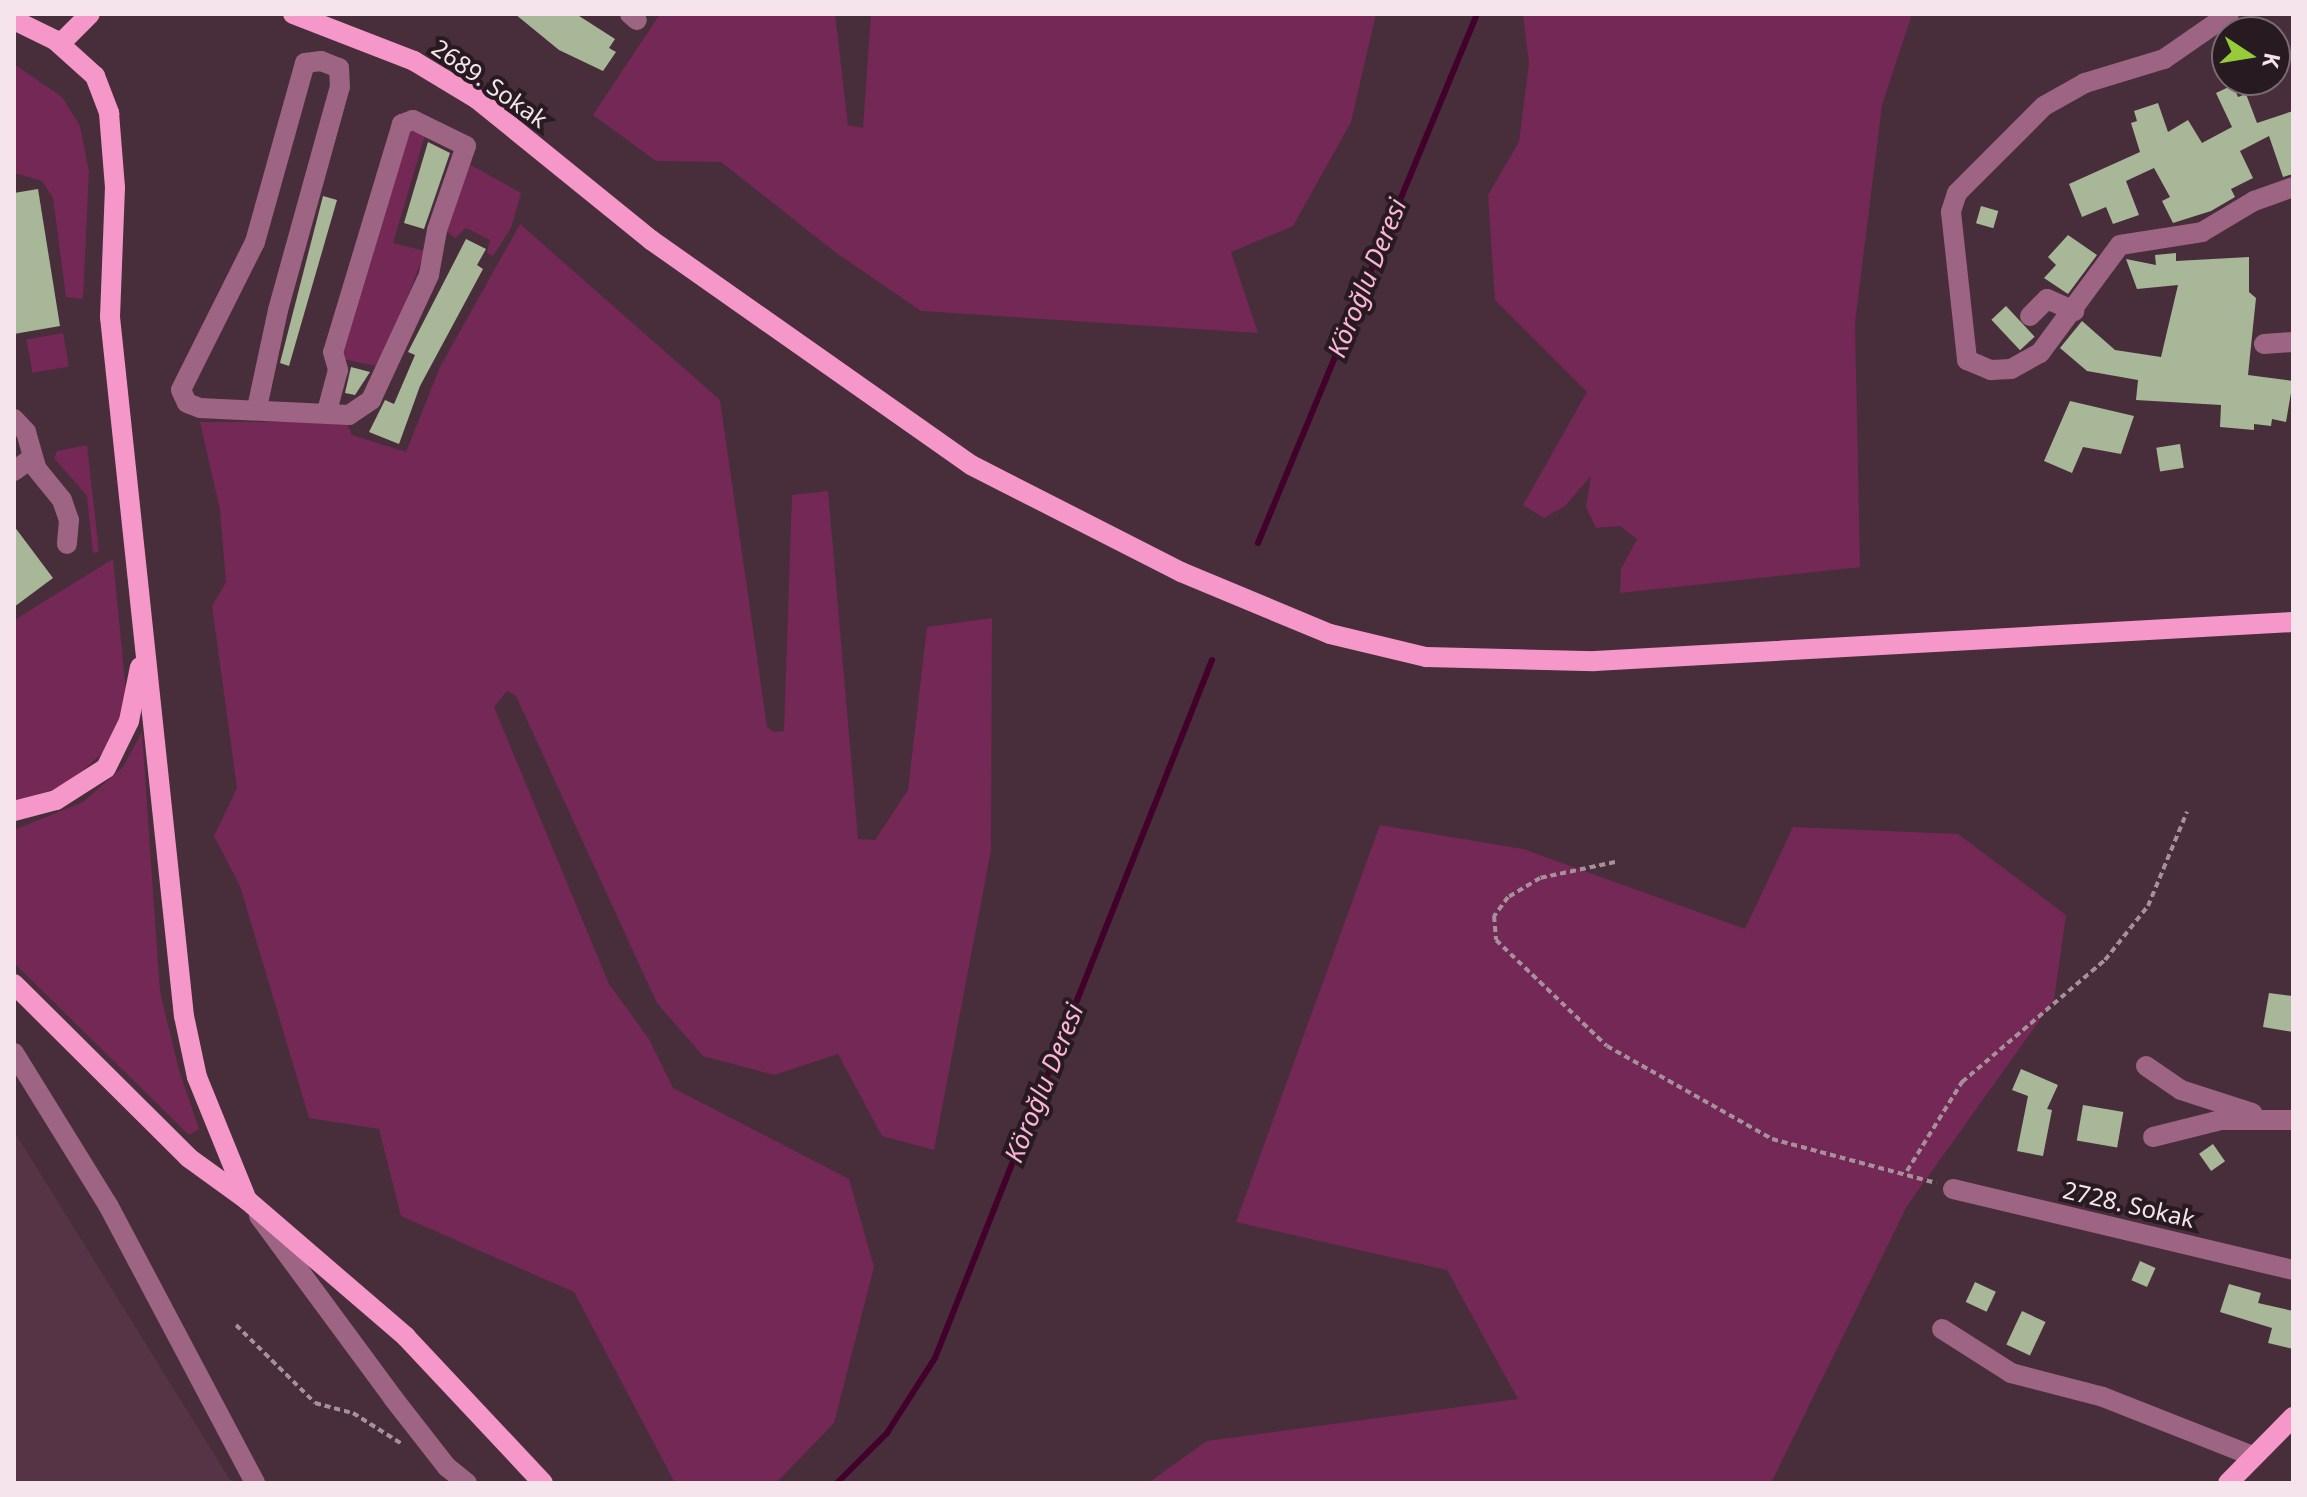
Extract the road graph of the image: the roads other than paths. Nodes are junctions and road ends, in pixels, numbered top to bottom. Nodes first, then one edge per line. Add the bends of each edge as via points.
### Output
1 (90, 14) edge
2 (293, 14) edge
3 (2229, 14) edge
4 (14, 20) edge
5 (345, 32) junction
6 (60, 44) junction
7 (330, 63) junction
8 (2293, 187) edge
9 (2074, 311) junction
10 (2030, 316) dead end
11 (2293, 342) edge
12 (2264, 344) dead end
13 (257, 408) junction
14 (327, 411) junction
15 (14, 419) edge
16 (32, 458) junction
17 (14, 471) edge
18 (67, 544) dead end
19 (2293, 622) edge
20 (144, 635) junction
21 (14, 811) edge
22 (14, 984) edge
23 (14, 1053) edge
24 (2146, 1066) dead end
25 (2263, 1117) junction
26 (2293, 1120) edge
27 (2153, 1137) dead end
28 (1953, 1189) road end
29 (247, 1200) junction
30 (2293, 1270) edge
31 (1942, 1329) dead end
32 (2293, 1417) edge
33 (2253, 1456) junction
34 (255, 1483) edge
35 (467, 1483) edge
36 (543, 1483) edge
37 (2228, 1483) edge

1 - 6 main road
2 - 5 main road, 2689. Sokak
3 - 9 street via 2164,59 2085,83 2044,106 1957,193 1951,212 1967,360 1991,370 2011,369 2040,353
4 - 6 main road
5 - 7 street
5 - 19 main road, 2689. Sokak via 414,61 464,92 651,240 971,465 1194,578 1286,618 1388,650 1426,657 1595,661
6 - 20 main road via 95,76 109,113 115,187 110,317
7 - 13 street via 342,75 340,87 278,310
7 - 13 street via 305,63 255,242 181,390 187,403 200,408
8 - 9 street via 2254,201 2202,232 2120,245
9 - 10 street via 2053,299
11 - 12 street
13 - 14 street
14 - 14 street via 338,370 333,352 402,124 413,120 466,146 437,230 429,275 371,400 357,414
15 - 16 street via 26,432
16 - 17 street
16 - 18 street via 67,511
20 - 21 main road via 129,721 106,768 56,800
20 - 29 main road via 184,1016 197,1077
22 - 29 main road via 189,1158
23 - 34 street via 108,1205
24 - 25 street via 2181,1090
25 - 26 street
25 - 27 street via 2221,1120
28 - 30 street, 2728. Sokak
29 - 35 street via 393,1398 447,1467
29 - 36 main road via 406,1337
31 - 33 street via 2011,1373 2103,1397
32 - 33 main road
33 - 37 main road

